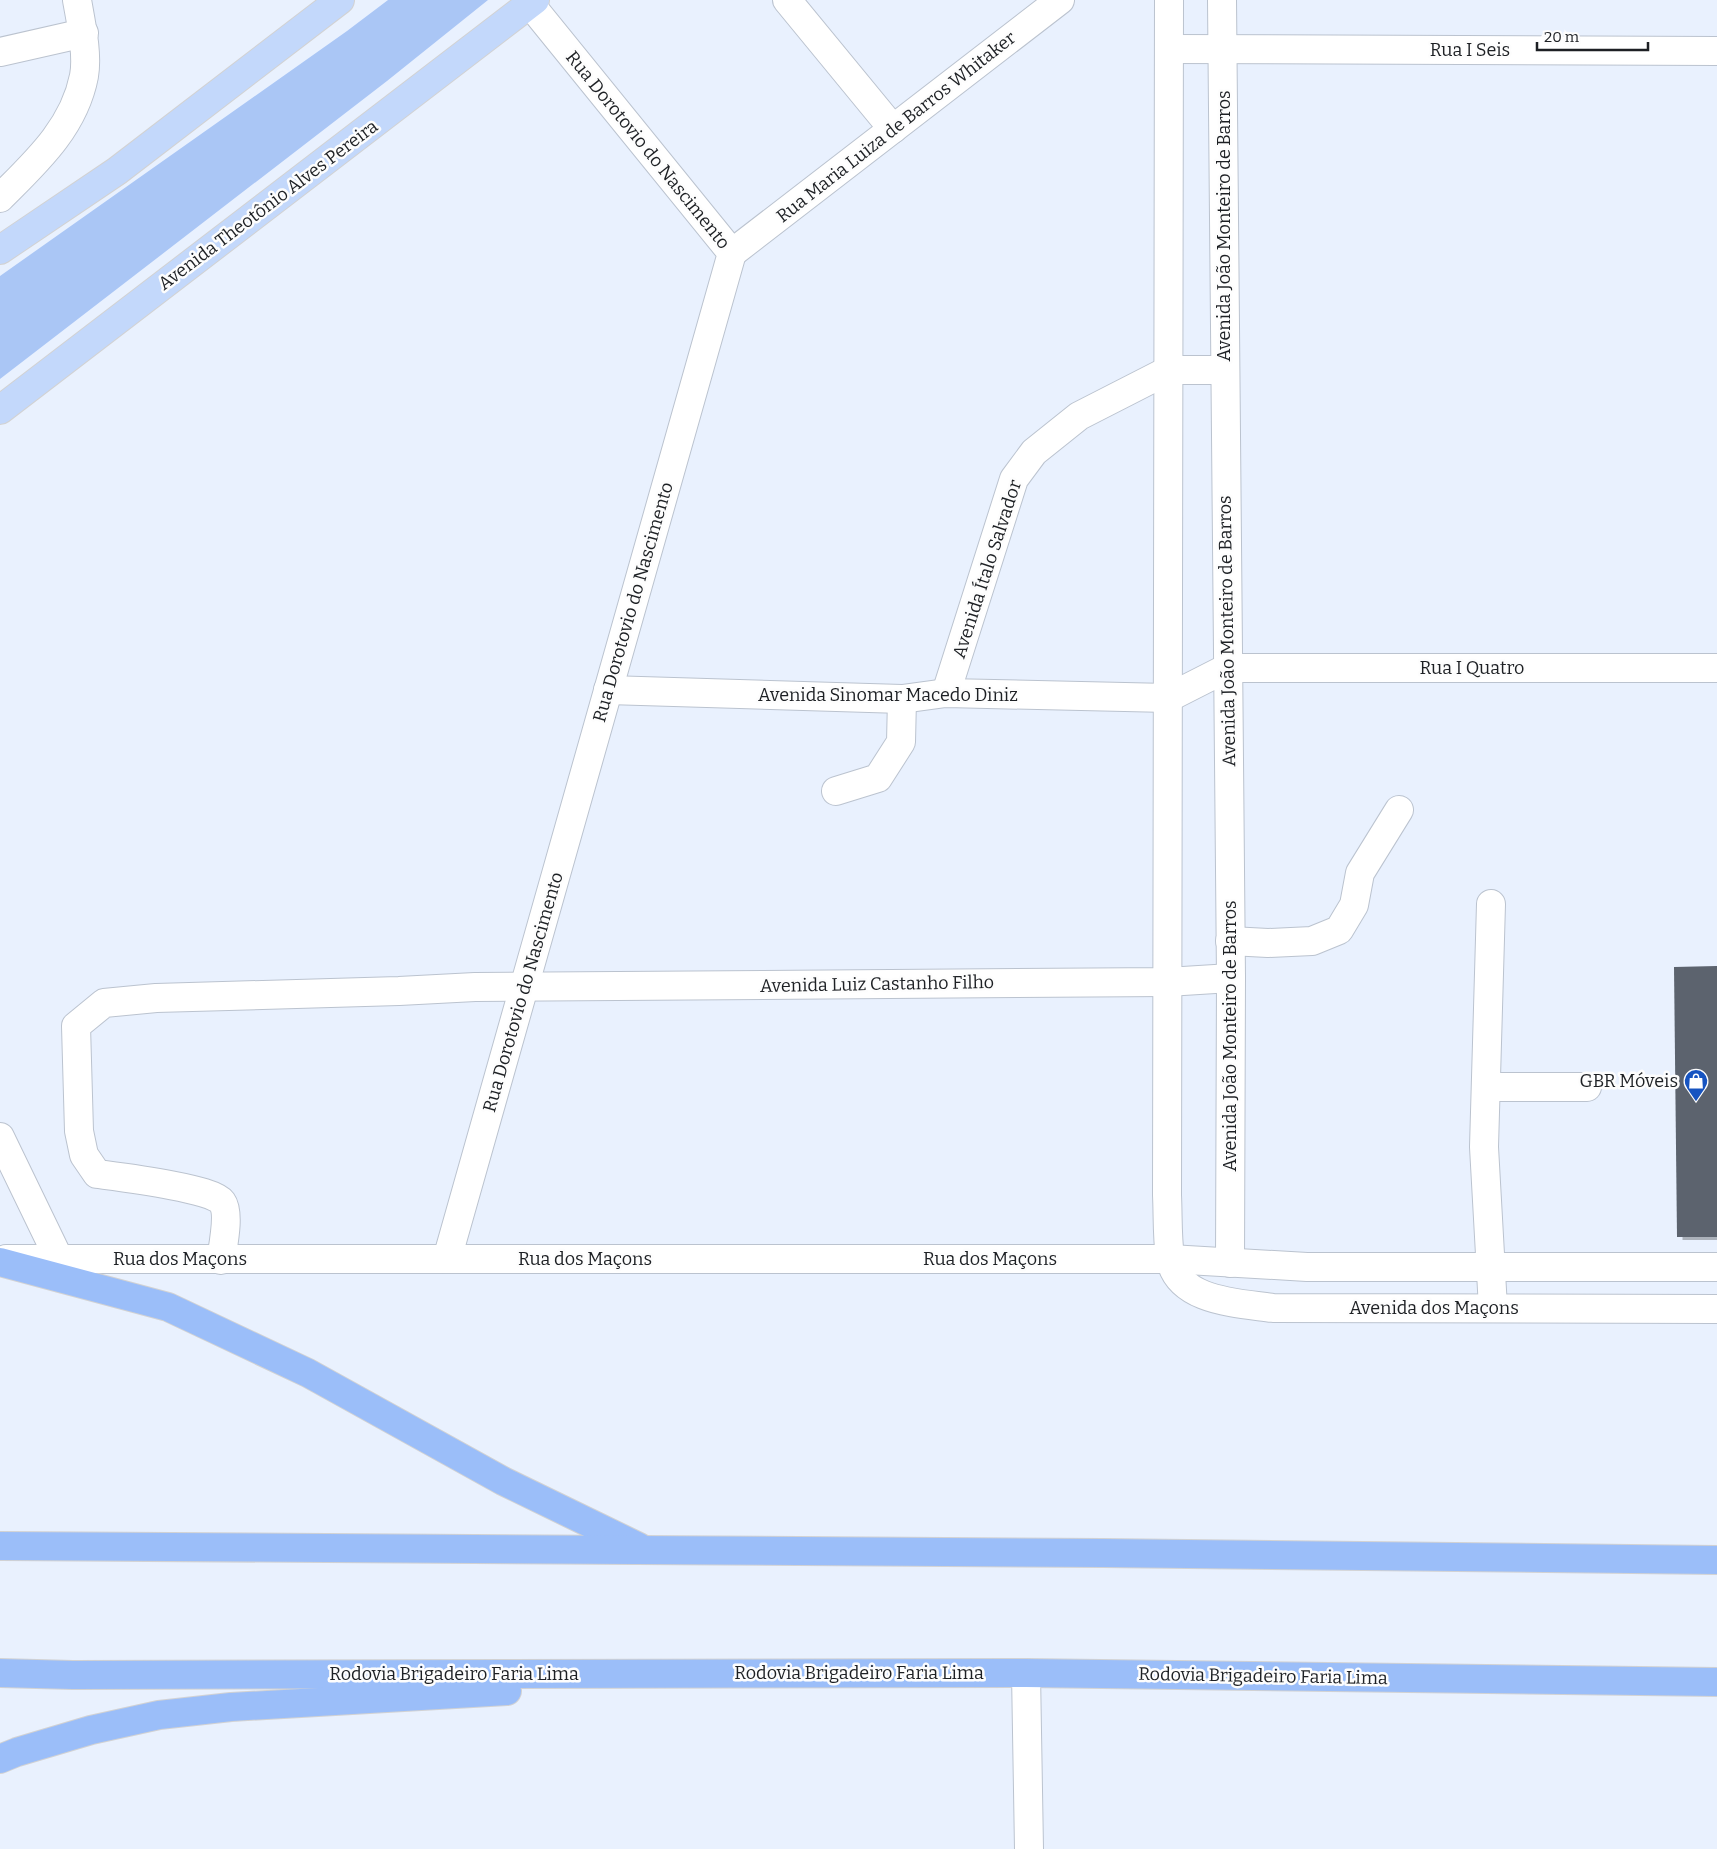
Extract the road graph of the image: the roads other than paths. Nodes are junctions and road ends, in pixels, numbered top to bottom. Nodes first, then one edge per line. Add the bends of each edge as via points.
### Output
1 (77, 0) edge
2 (340, 0) edge
3 (787, 0) edge
4 (1060, 0) edge
5 (1169, 0) edge
6 (1222, 0) edge
7 (533, 2) edge
8 (84, 33) junction
9 (1170, 48) junction
10 (1222, 49) junction
11 (1717, 51) edge
12 (0, 52) edge
13 (893, 129) junction
14 (0, 198) edge
15 (0, 250) edge
16 (732, 253) junction
17 (1169, 370) junction
18 (1225, 370) junction
19 (0, 410) edge
20 (1227, 668) junction
21 (1717, 668) edge
22 (608, 690) junction
23 (946, 693) junction
24 (1168, 698) junction
25 (902, 699) junction
26 (836, 791) dead end
27 (1399, 810) dead end
28 (1491, 904) dead end
29 (1230, 941) junction
30 (1231, 978) junction
31 (1167, 982) junction
32 (524, 988) junction
33 (1486, 1087) junction
34 (1587, 1087) dead end
35 (0, 1136) edge
36 (447, 1259) junction
37 (1170, 1259) junction
38 (0, 1260) edge
39 (59, 1260) junction
40 (221, 1260) junction
41 (1230, 1263) junction
42 (1490, 1266) junction
43 (1717, 1267) edge
44 (1493, 1308) junction
45 (1717, 1309) edge
46 (0, 1546) edge
47 (644, 1550) junction
48 (1717, 1560) edge
49 (809, 1672) junction
50 (1026, 1673) junction
51 (0, 1674) edge
52 (1717, 1682) edge
53 (0, 1759) edge
54 (1029, 1849) edge

1 - 8 street
2 - 15 main road via 117,171
3 - 13 street
4 - 13 street, Rua Maria Luiza de Barros Whitaker
5 - 9 street
6 - 10 street, Avenida João Monteiro de Barros
7 - 16 street, Rua Dorotovio do Nascimento
7 - 19 main road, Avenida Theotônio Alves Pereira
8 - 12 street
8 - 14 street via 84,75 73,112 41,157
9 - 10 street, Rua I Seis
9 - 17 street
10 - 11 street, Rua I Seis
10 - 18 street, Avenida João Monteiro de Barros
13 - 16 street, Rua Maria Luiza de Barros Whitaker
16 - 22 street, Rua Dorotovio do Nascimento
17 - 18 street, Avenida Ítalo Salvador
17 - 23 street, Avenida Ítalo Salvador via 1079,416 1034,452 1014,479
17 - 24 street
18 - 20 street, Avenida João Monteiro de Barros
20 - 21 street, Rua I Quatro
20 - 24 street
20 - 29 street, Avenida João Monteiro de Barros
22 - 25 street, Avenida Sinomar Macedo Diniz
22 - 32 street, Rua Dorotovio do Nascimento
23 - 24 street, Avenida Sinomar Macedo Diniz
23 - 25 street, Avenida Sinomar Macedo Diniz
24 - 31 street
25 - 26 street via 902,742 878,778
27 - 29 street via 1360,873 1354,905 1339,930 1312,941
28 - 33 street
29 - 30 street, Avenida João Monteiro de Barros
30 - 31 street, Avenida Luiz Castanho Filho
30 - 41 street, Avenida João Monteiro de Barros
31 - 32 street, Avenida Luiz Castanho Filho
31 - 37 street
32 - 36 street, Rua Dorotovio do Nascimento
32 - 40 street, Avenida Luiz Castanho Filho via 156,998 104,1003 76,1026 78,1131 84,1155 97,1174 178,1186 217,1197 225,1209
33 - 34 street
33 - 42 street via 1484,1148
35 - 39 street
36 - 37 street, Rua dos Maçons
36 - 40 street, Rua dos Maçons
37 - 41 street, Rua dos Maçons
37 - 44 street, Avenida dos Maçons via 1178,1279 1214,1300 1273,1308
38 - 39 street, Rua dos Maçons
38 - 47 highway via 168,1307 308,1373 503,1481
39 - 40 street, Rua dos Maçons
41 - 42 street via 1307,1267
42 - 43 street
42 - 44 street
44 - 45 street, Avenida dos Maçons
46 - 47 highway
47 - 48 highway
49 - 50 highway, Rodovia Brigadeiro Faria Lima
49 - 51 highway, Rodovia Brigadeiro Faria Lima
49 - 53 highway via 213,1709 159,1715 90,1730
50 - 52 highway, Rodovia Brigadeiro Faria Lima
50 - 54 street

